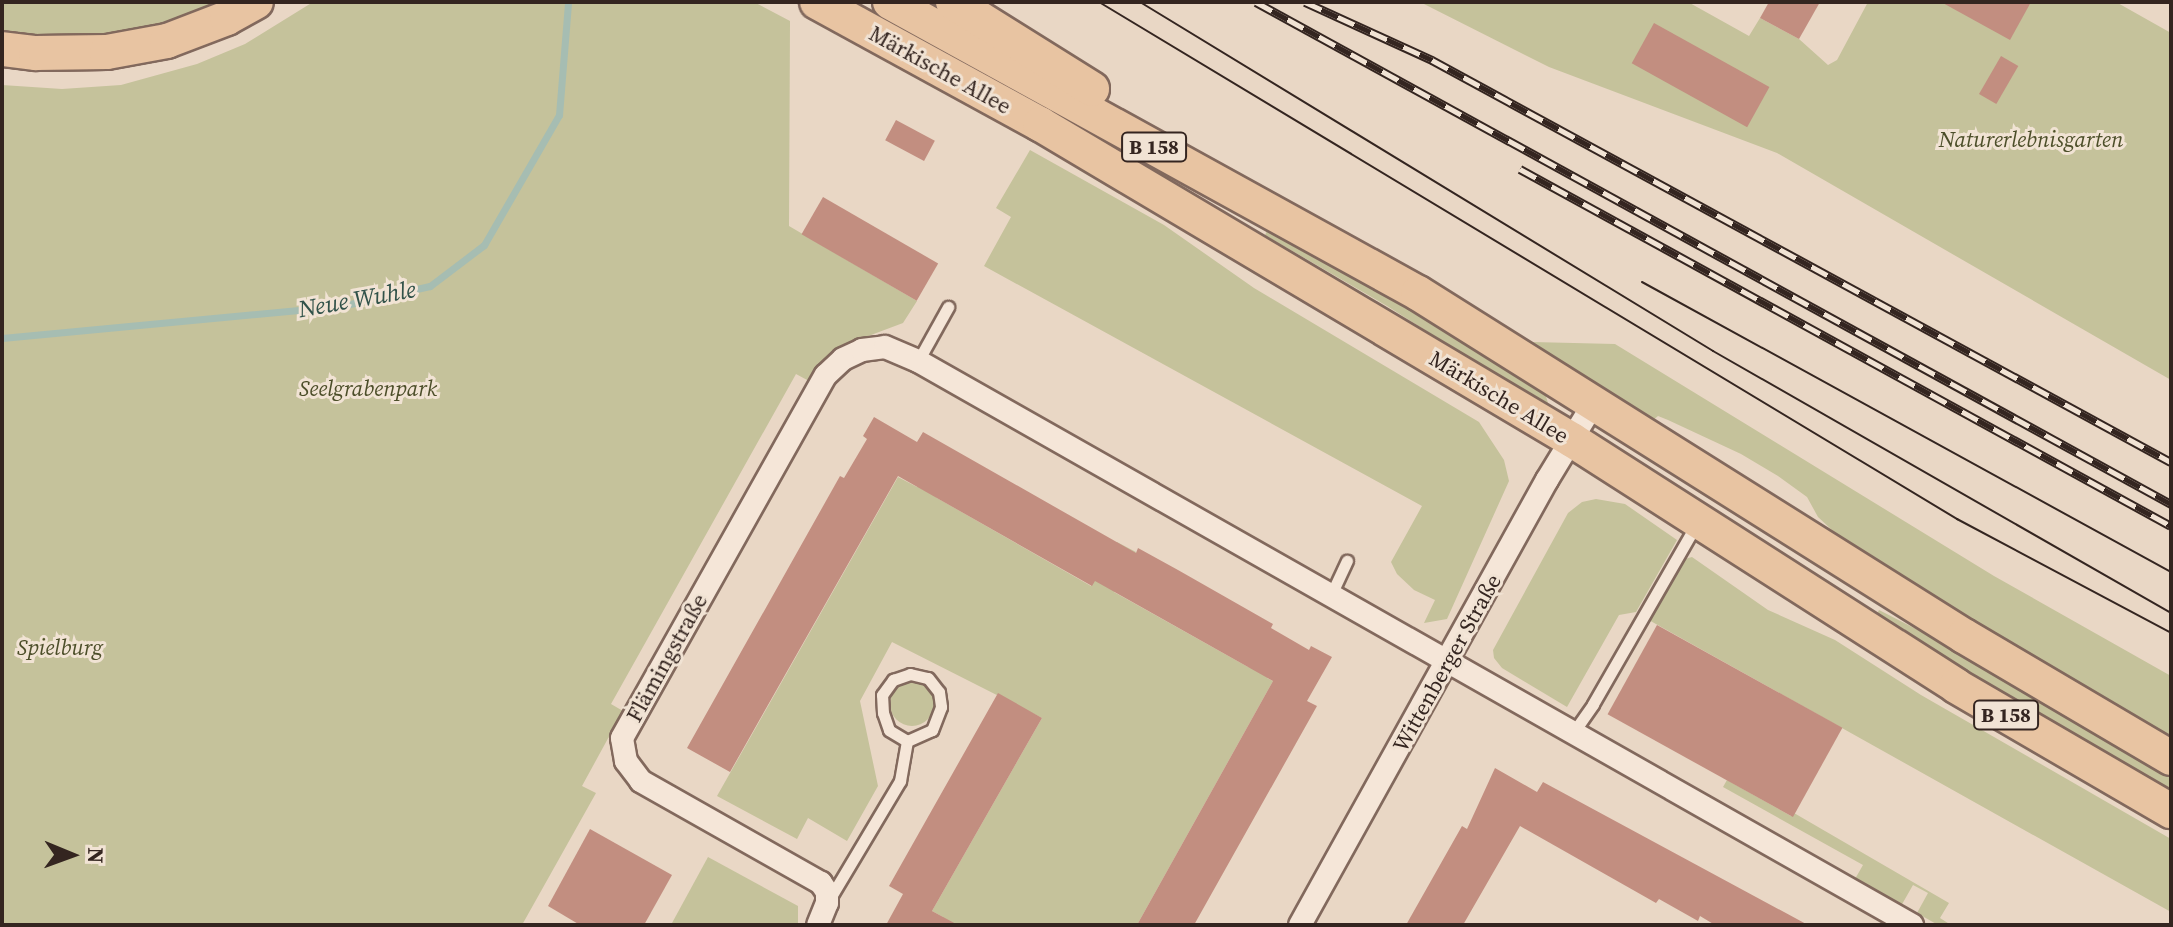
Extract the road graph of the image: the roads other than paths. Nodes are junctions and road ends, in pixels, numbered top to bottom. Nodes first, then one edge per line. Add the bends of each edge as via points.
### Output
1 (256, 2) edge
2 (817, 2) edge
3 (890, 2) edge
4 (953, 2) edge
5 (2, 49) edge
6 (1418, 293) junction
7 (948, 307) dead end
8 (918, 361) junction
9 (1595, 401) junction
10 (1572, 440) junction
11 (1698, 521) junction
12 (1347, 561) dead end
13 (1330, 597) junction
14 (1447, 664) junction
15 (1572, 734) junction
16 (907, 741) junction
17 (2171, 758) edge
18 (2171, 811) edge
19 (827, 903) junction
20 (818, 925) edge
21 (1300, 925) edge
22 (1912, 925) edge

1 - 5 main road via 167,41 107,52
2 - 10 main road, Märkische Allee / B 158 via 1054,132
3 - 6 main road, Märkische Allee / B 158
4 - 6 main road
6 - 9 main road, Märkische Allee / B 158
7 - 8 lane
8 - 13 street
8 - 19 street, Flämingstraße via 885,347 862,350 826,375 622,738 626,761 641,781 821,883
9 - 10 street, Wittenberger Straße
9 - 17 main road, Märkische Allee / B 158 via 1964,636
10 - 11 main road, Märkische Allee / B 158
10 - 14 street, Wittenberger Straße
11 - 15 lane
11 - 18 main road, Märkische Allee / B 158 via 1956,686
12 - 13 lane
13 - 14 street
14 - 15 street
14 - 21 street, Wittenberger Straße
15 - 22 street
16 - 16 lane via 932,730 941,707 939,692 928,678 910,674 893,680 882,695 889,730
16 - 19 lane via 900,781
19 - 20 street

